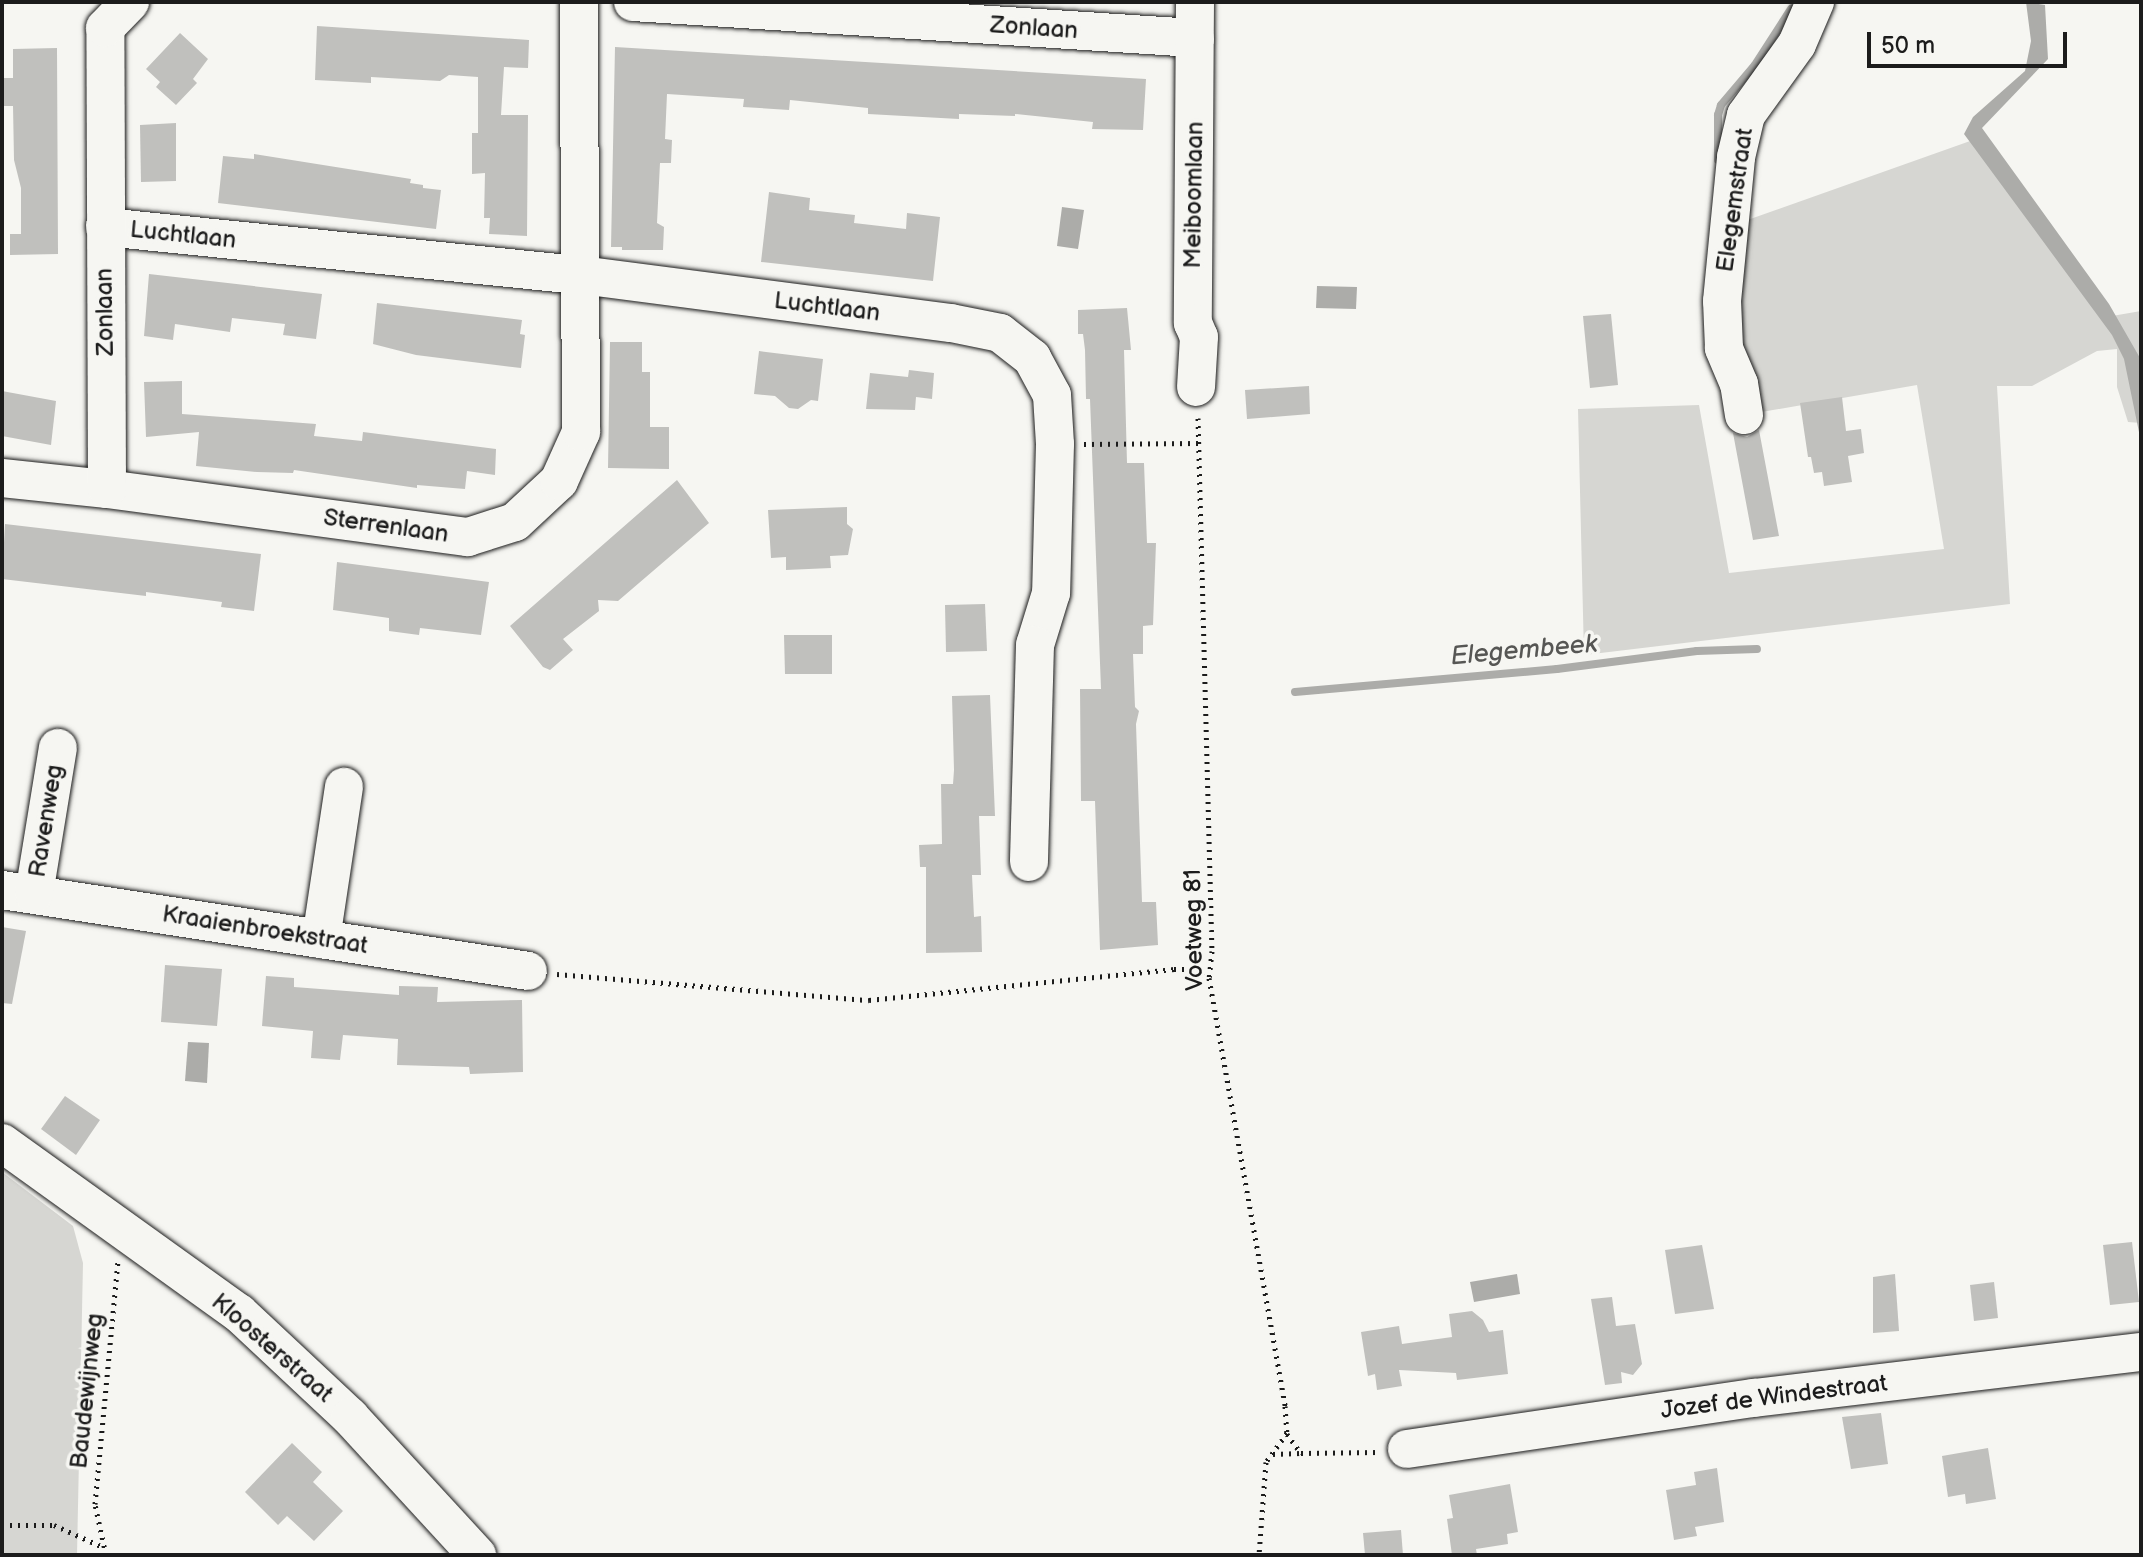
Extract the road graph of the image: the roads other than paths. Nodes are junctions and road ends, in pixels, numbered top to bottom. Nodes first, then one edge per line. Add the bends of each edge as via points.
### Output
1 (130, 2) edge
2 (579, 2) edge
3 (633, 2) edge
4 (1815, 2) edge
5 (1195, 20) edge
6 (105, 227) junction
7 (581, 275) junction
8 (1196, 387) road end
9 (1744, 415) dead end
10 (2, 478) edge
11 (107, 489) junction
12 (58, 748) dead end
13 (344, 787) dead end
14 (1029, 862) dead end
15 (18, 892) edge
16 (321, 939) junction
17 (528, 971) road end
18 (2, 1143) edge
19 (2141, 1352) edge
20 (1407, 1449) road end
21 (477, 1555) edge

1 - 6 street, Zonlaan via 105,28
2 - 7 street, Sterrenlaan
3 - 5 street, Zonlaan
4 - 9 street, Elegemstraat via 1797,44 1746,115 1736,157 1722,301 1724,348 1739,384
5 - 8 street, Meiboomlaan
6 - 7 street, Luchtlaan
6 - 11 street, Zonlaan
7 - 11 street, Sterrenlaan via 581,432 559,481 515,522 468,537
7 - 14 street, Luchtlaan via 951,323 1000,333 1032,358 1052,395 1055,444 1051,593 1035,645
10 - 11 street, Sterrenlaan
12 - 15 street, Ravenweg
13 - 16 street
15 - 16 street, Kraaienbroekstraat
16 - 17 street, Kraaienbroekstraat
18 - 21 street, Kloosterstraat via 250,1324 350,1417
19 - 20 street, Jozef de Windestraat via 1754,1398

